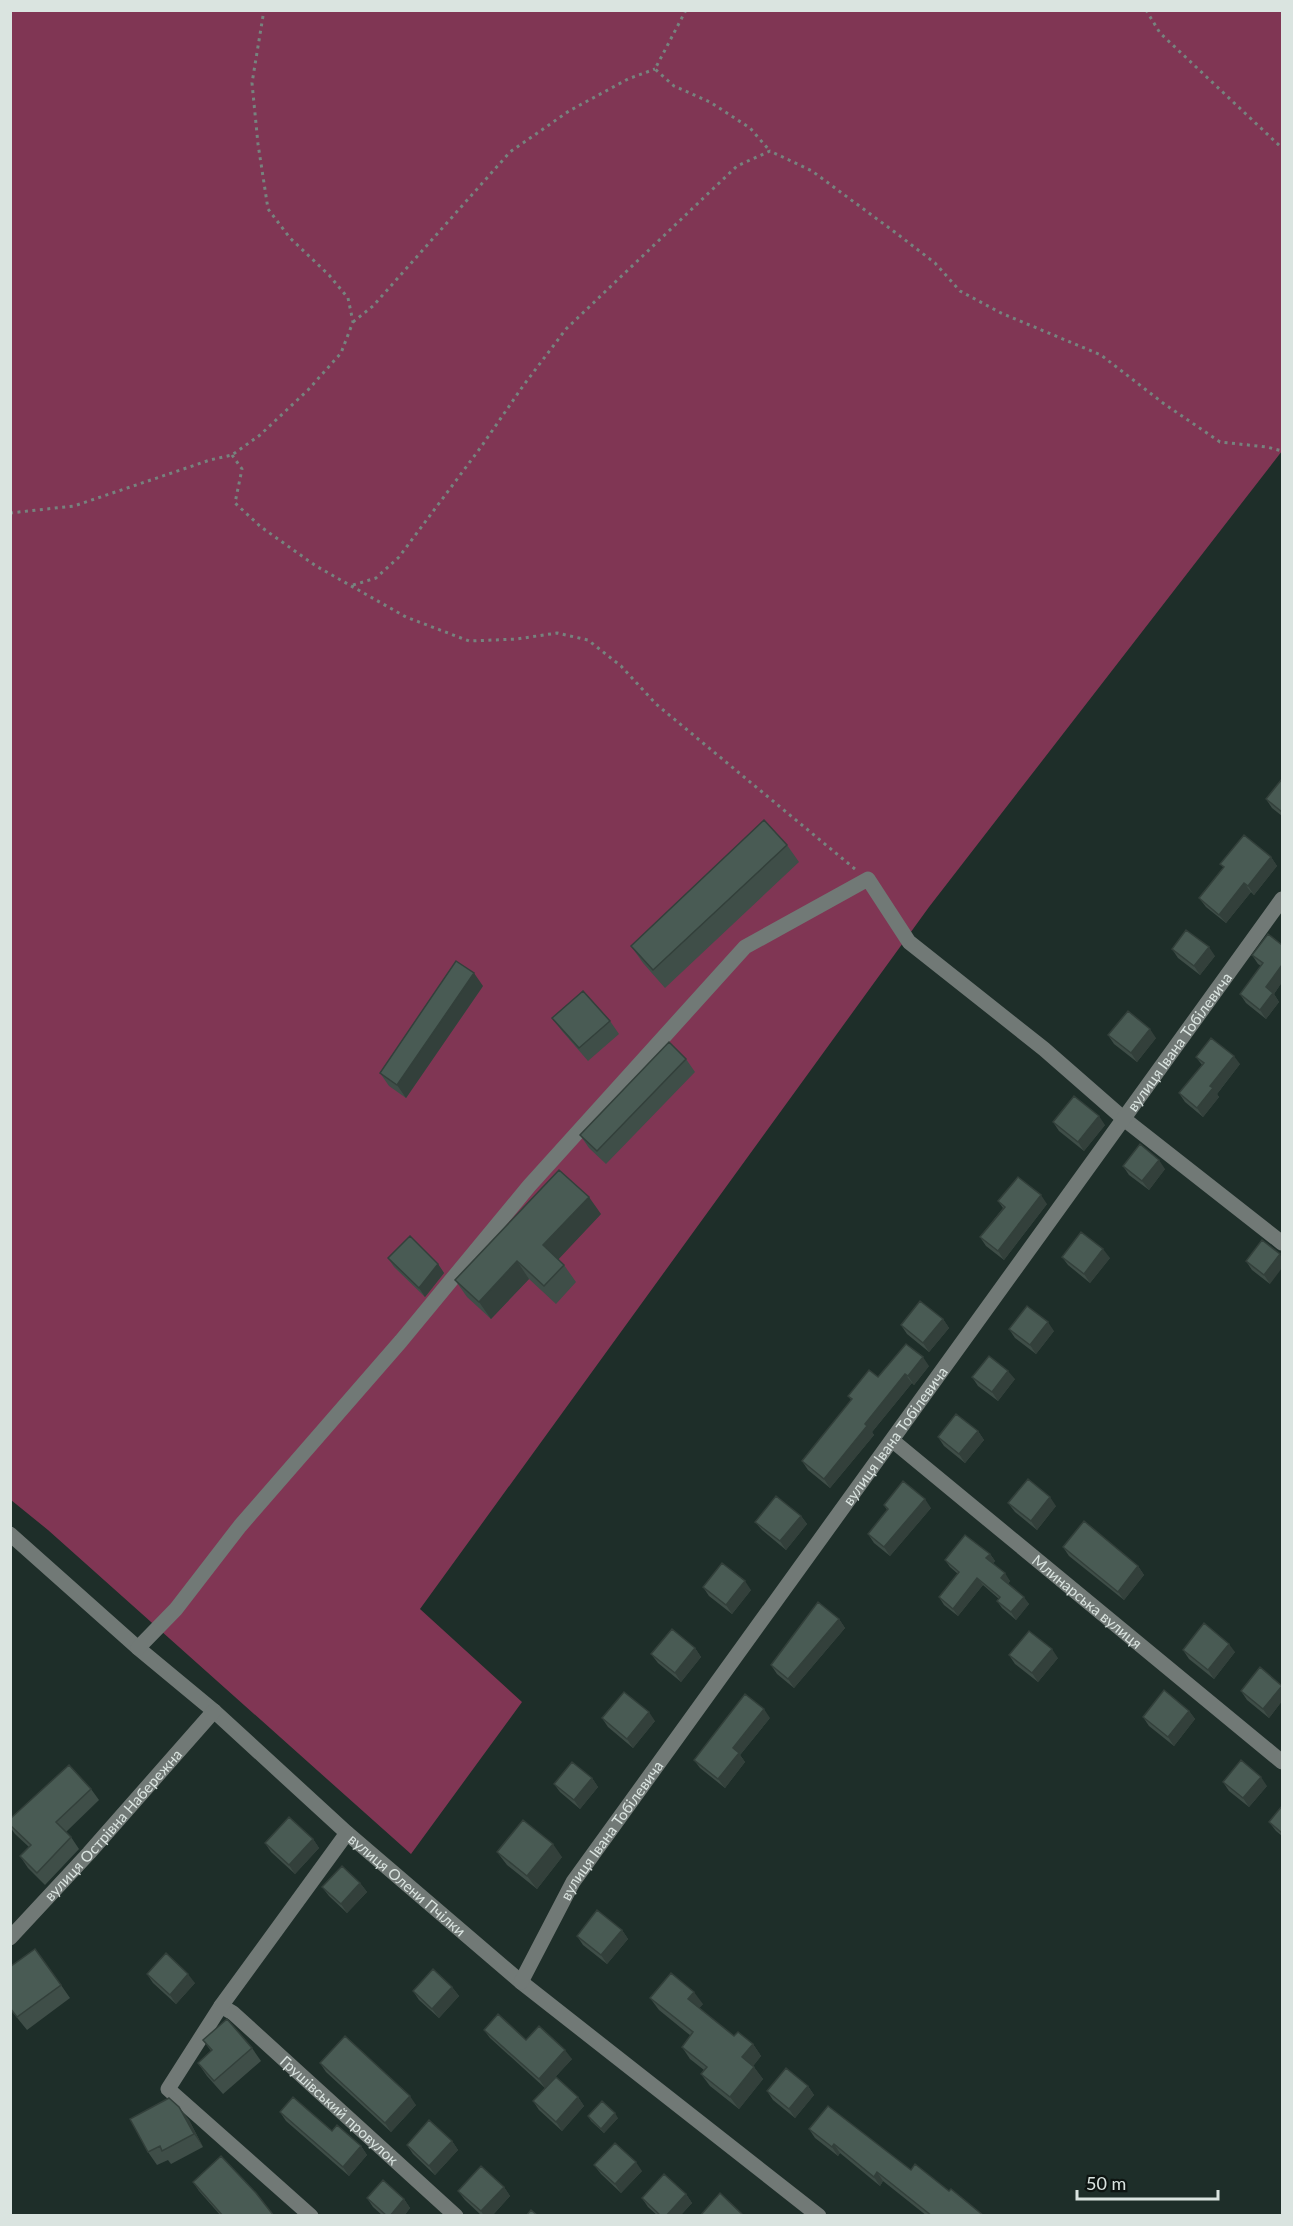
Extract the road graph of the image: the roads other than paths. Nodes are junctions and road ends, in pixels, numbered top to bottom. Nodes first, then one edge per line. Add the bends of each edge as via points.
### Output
1 (1282, 899) edge
2 (1124, 1119) junction
3 (1282, 1243) edge
4 (892, 1441) junction
5 (10, 1534) edge
6 (138, 1648) junction
7 (214, 1711) junction
8 (1282, 1762) edge
9 (347, 1833) junction
10 (10, 1938) edge
11 (521, 1982) junction
12 (221, 2006) junction
13 (311, 2216) edge
14 (456, 2216) edge
15 (819, 2216) edge

1 - 2 street, вулиця Івана Тобілевича
2 - 3 street
2 - 4 street, вулиця Івана Тобілевича
2 - 6 street via 1044,1049 909,942 868,879 745,947 529,1186 240,1526 176,1609
4 - 8 street, Млинарська вулиця
4 - 11 street, вулиця Івана Тобілевича via 573,1882
5 - 6 street, вулиця Олени Пчілки
6 - 7 street, вулиця Олени Пчілки
7 - 9 street, вулиця Олени Пчілки
7 - 10 street, вулиця Острівна Набережна
9 - 11 street, вулиця Олени Пчілки
9 - 12 street
11 - 15 street, вулиця Олени Пчілки
12 - 13 street via 168,2089
12 - 14 street, Грушівський провулок

